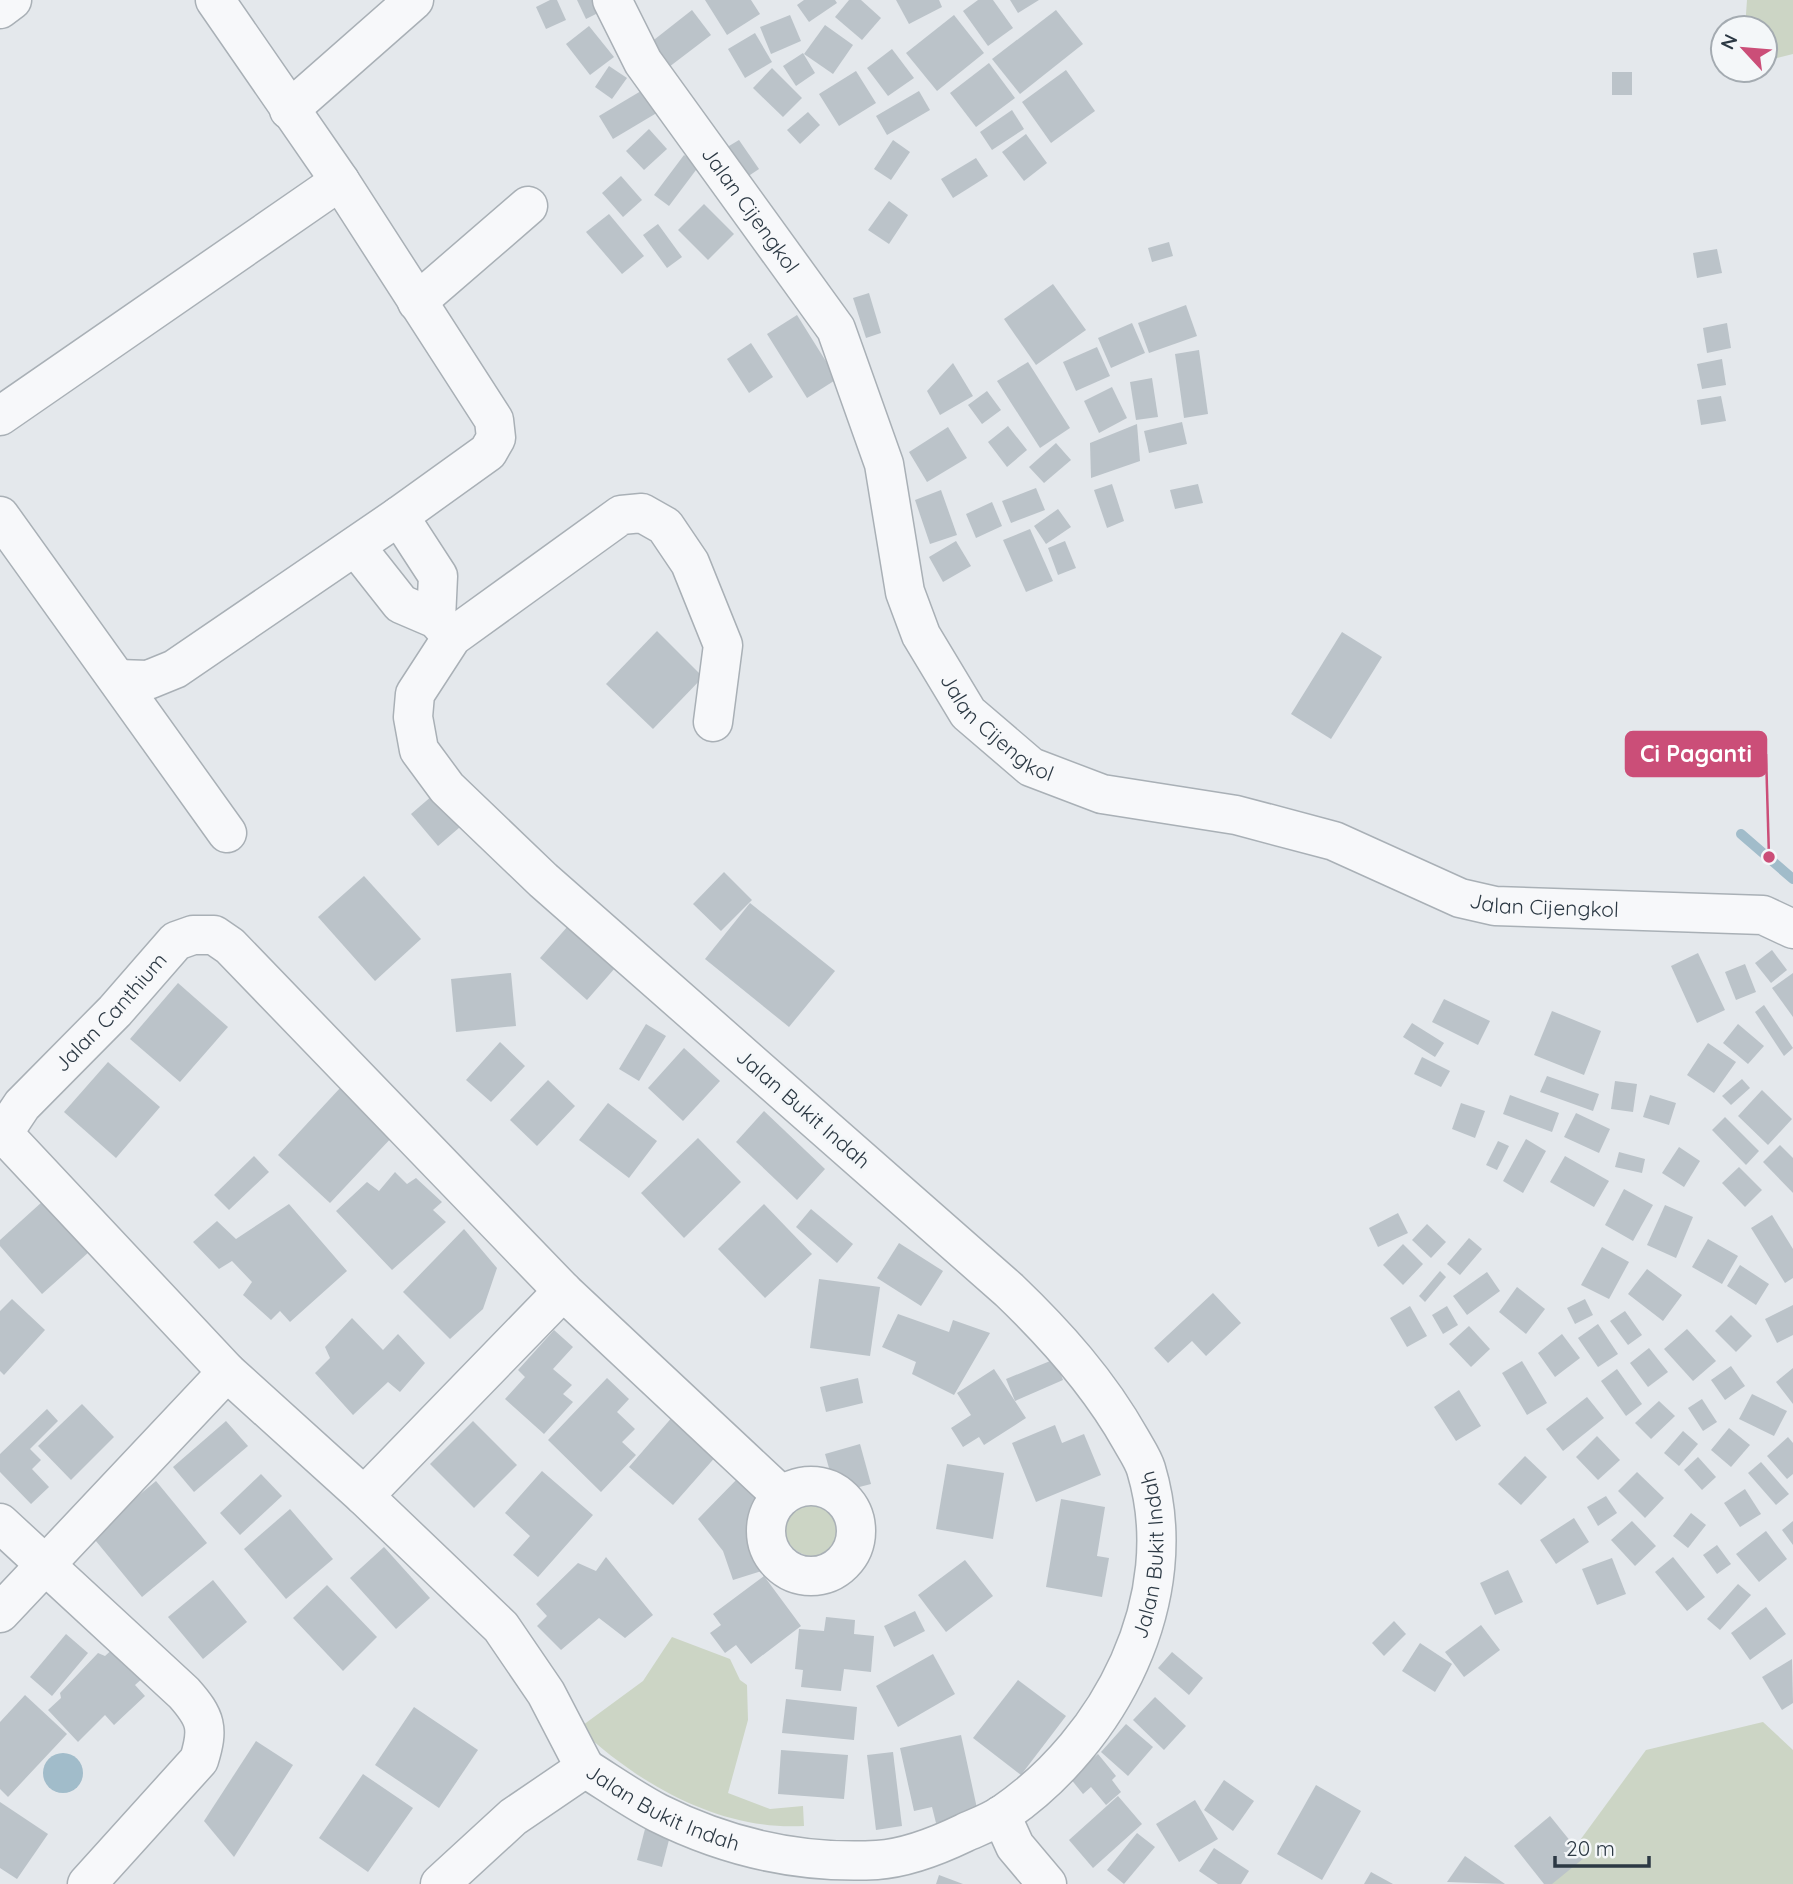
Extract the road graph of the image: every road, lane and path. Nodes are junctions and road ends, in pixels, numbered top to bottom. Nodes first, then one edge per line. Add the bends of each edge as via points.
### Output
1 (12, 0) edge
2 (215, 0) edge
3 (414, 0) edge
4 (612, 0) edge
5 (0, 9) edge
6 (289, 110) junction
7 (340, 181) junction
8 (528, 206) dead end
9 (417, 302) junction
10 (0, 416) edge
11 (0, 516) edge
12 (400, 516) junction
13 (356, 547) junction
14 (444, 628) junction
15 (118, 679) junction
16 (713, 722) dead end
17 (228, 833) dead end
18 (1793, 929) edge
19 (5, 1125) edge
20 (563, 1291) junction
21 (227, 1372) junction
22 (364, 1496) junction
23 (782, 1496) dead end
24 (0, 1523) edge
25 (45, 1566) junction
26 (0, 1613) edge
27 (585, 1768) junction
28 (1002, 1815) junction
29 (87, 1884) edge
30 (440, 1884) edge
31 (1047, 1884) edge

1 - 5 street
2 - 6 street
3 - 6 street
4 - 18 street, Jalan Cijengkol via 643,62 836,329 884,464 905,592 920,635 968,713 1031,767 1102,794 1236,815 1334,841 1460,898 1494,906 1763,915
6 - 7 street
7 - 9 street
7 - 10 street
8 - 9 street
9 - 12 street via 494,420 496,438 488,452
11 - 15 street
12 - 13 street
12 - 14 street via 438,576
13 - 14 street via 401,604
13 - 15 street via 174,670 148,680
14 - 16 street via 621,516 642,513 666,526 690,563 723,645
14 - 28 street, Jalan Bukit Indah via 415,694 413,717 419,750 447,788 553,889 1034,1313 1096,1387 1145,1466 1155,1507 1157,1550 1152,1601 1129,1663 1101,1714 1052,1775
15 - 17 street
19 - 20 street, Jalan Canthium via 176,941 214,935 230,946
19 - 21 street
20 - 22 street
20 - 23 street
21 - 22 street
21 - 25 street
22 - 27 street via 501,1627 546,1693
24 - 25 street
25 - 26 street
25 - 29 street via 184,1693 201,1713 206,1736 199,1760
27 - 28 street, Jalan Bukit Indah via 658,1813 735,1843 795,1857 878,1860 911,1854
27 - 30 street, Jalan Bukit Indah via 513,1817
28 - 31 street via 1015,1846

